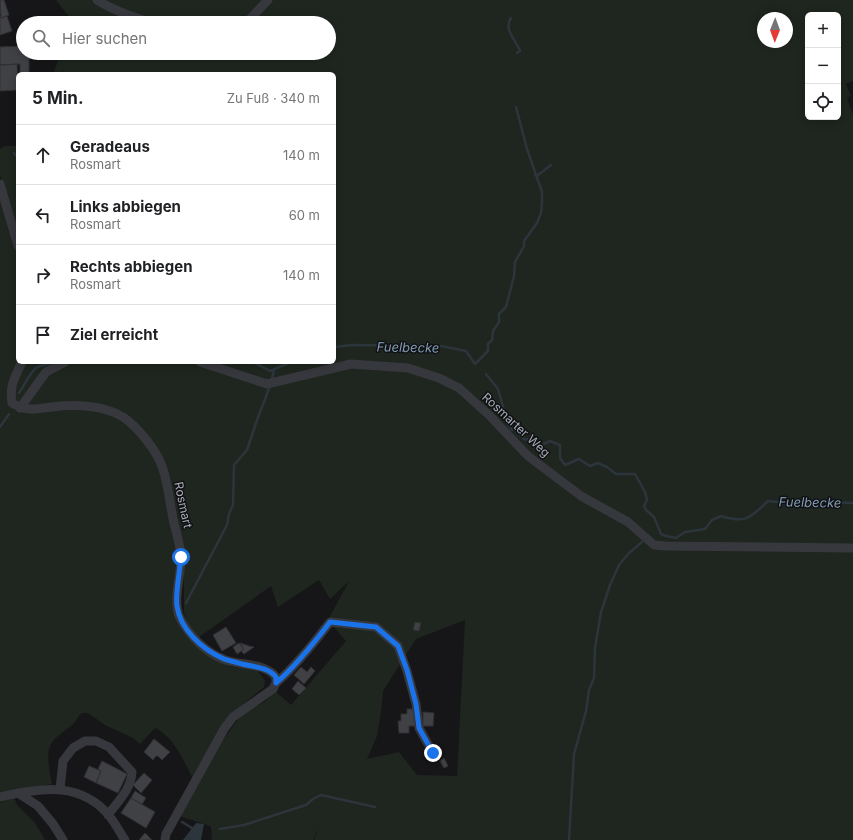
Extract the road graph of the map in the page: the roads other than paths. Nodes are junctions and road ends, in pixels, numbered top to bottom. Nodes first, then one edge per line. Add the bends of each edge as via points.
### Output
1 (97, 0) edge
2 (268, 0) edge
3 (132, 16) edge
4 (253, 16) edge
5 (0, 184) edge
6 (16, 239) edge
7 (21, 364) edge
8 (61, 364) edge
9 (206, 364) edge
10 (20, 408) junction
11 (853, 548) edge
12 (276, 683) junction
13 (433, 753) dead end
14 (60, 789) junction
15 (18, 793) junction
16 (0, 797) edge
17 (108, 815) junction
18 (63, 840) edge
19 (125, 840) edge
20 (165, 840) edge

1 - 3 street
2 - 4 street
5 - 6 street
7 - 10 street via 13,379 10,394 12,403
8 - 10 street via 46,372
9 - 11 street, Rosmarter Weg via 267,384 351,364 408,368 439,378 459,388 528,456 581,496 628,522 654,545
10 - 12 street, Rosmart via 32,410 54,406 91,406 122,416 131,423 155,452 163,468 181,557 176,605 179,616 193,638 212,653 222,659 272,672 276,677
12 - 13 street via 330,622 376,627 398,646 416,704 419,728
12 - 20 street via 273,689 233,717 224,729
14 - 15 street
14 - 17 street via 74,791 90,799
14 - 17 street via 63,761 78,743 91,740 109,747 132,772 126,792
15 - 16 street
15 - 18 street via 38,806
17 - 19 street

